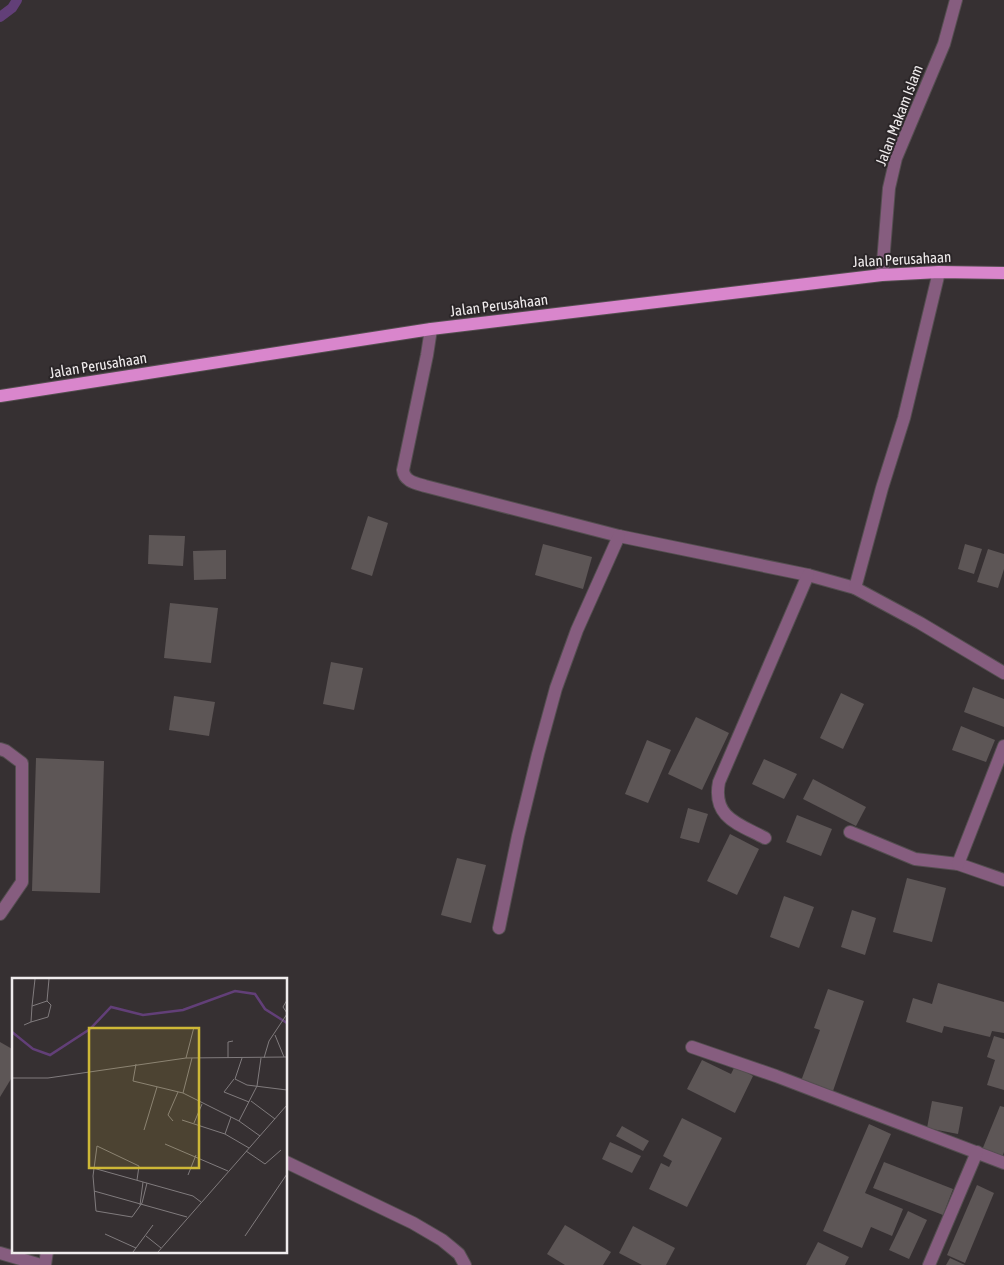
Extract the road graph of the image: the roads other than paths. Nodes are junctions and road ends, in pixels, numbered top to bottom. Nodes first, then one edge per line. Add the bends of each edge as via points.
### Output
1 (956, 0) edge
2 (939, 272) junction
3 (1004, 273) edge
4 (882, 275) junction
5 (431, 329) junction
6 (0, 396) edge
7 (619, 536) junction
8 (808, 576) junction
9 (855, 588) junction
10 (1004, 673) edge
11 (1004, 746) edge
12 (0, 750) edge
13 (850, 832) dead end
14 (765, 838) dead end
15 (958, 864) junction
16 (1004, 880) edge
17 (0, 914) edge
18 (499, 928) dead end
19 (692, 1047) dead end
20 (977, 1152) junction
21 (288, 1163) edge
22 (1004, 1163) edge
23 (47, 1252) edge
24 (0, 1253) edge
25 (43, 1265) edge
26 (465, 1265) edge
27 (929, 1265) edge

1 - 4 street, Jalan Makam Islam via 944,44 896,158 889,188
2 - 3 main road, Jalan Perusahaan
2 - 4 main road, Jalan Perusahaan
2 - 9 street via 904,418
4 - 5 main road, Jalan Perusahaan
5 - 6 main road, Jalan Perusahaan
5 - 7 street via 404,476 416,483
7 - 8 street
7 - 18 street via 577,630 556,688 518,836
8 - 9 street
8 - 14 street via 719,782 721,808 726,816
9 - 10 street
11 - 15 street
12 - 17 street via 22,763 22,882
13 - 15 street via 915,859
15 - 16 street
19 - 20 street
20 - 22 street
20 - 27 street
21 - 26 street via 442,1240 459,1254
23 - 25 street
24 - 25 street

